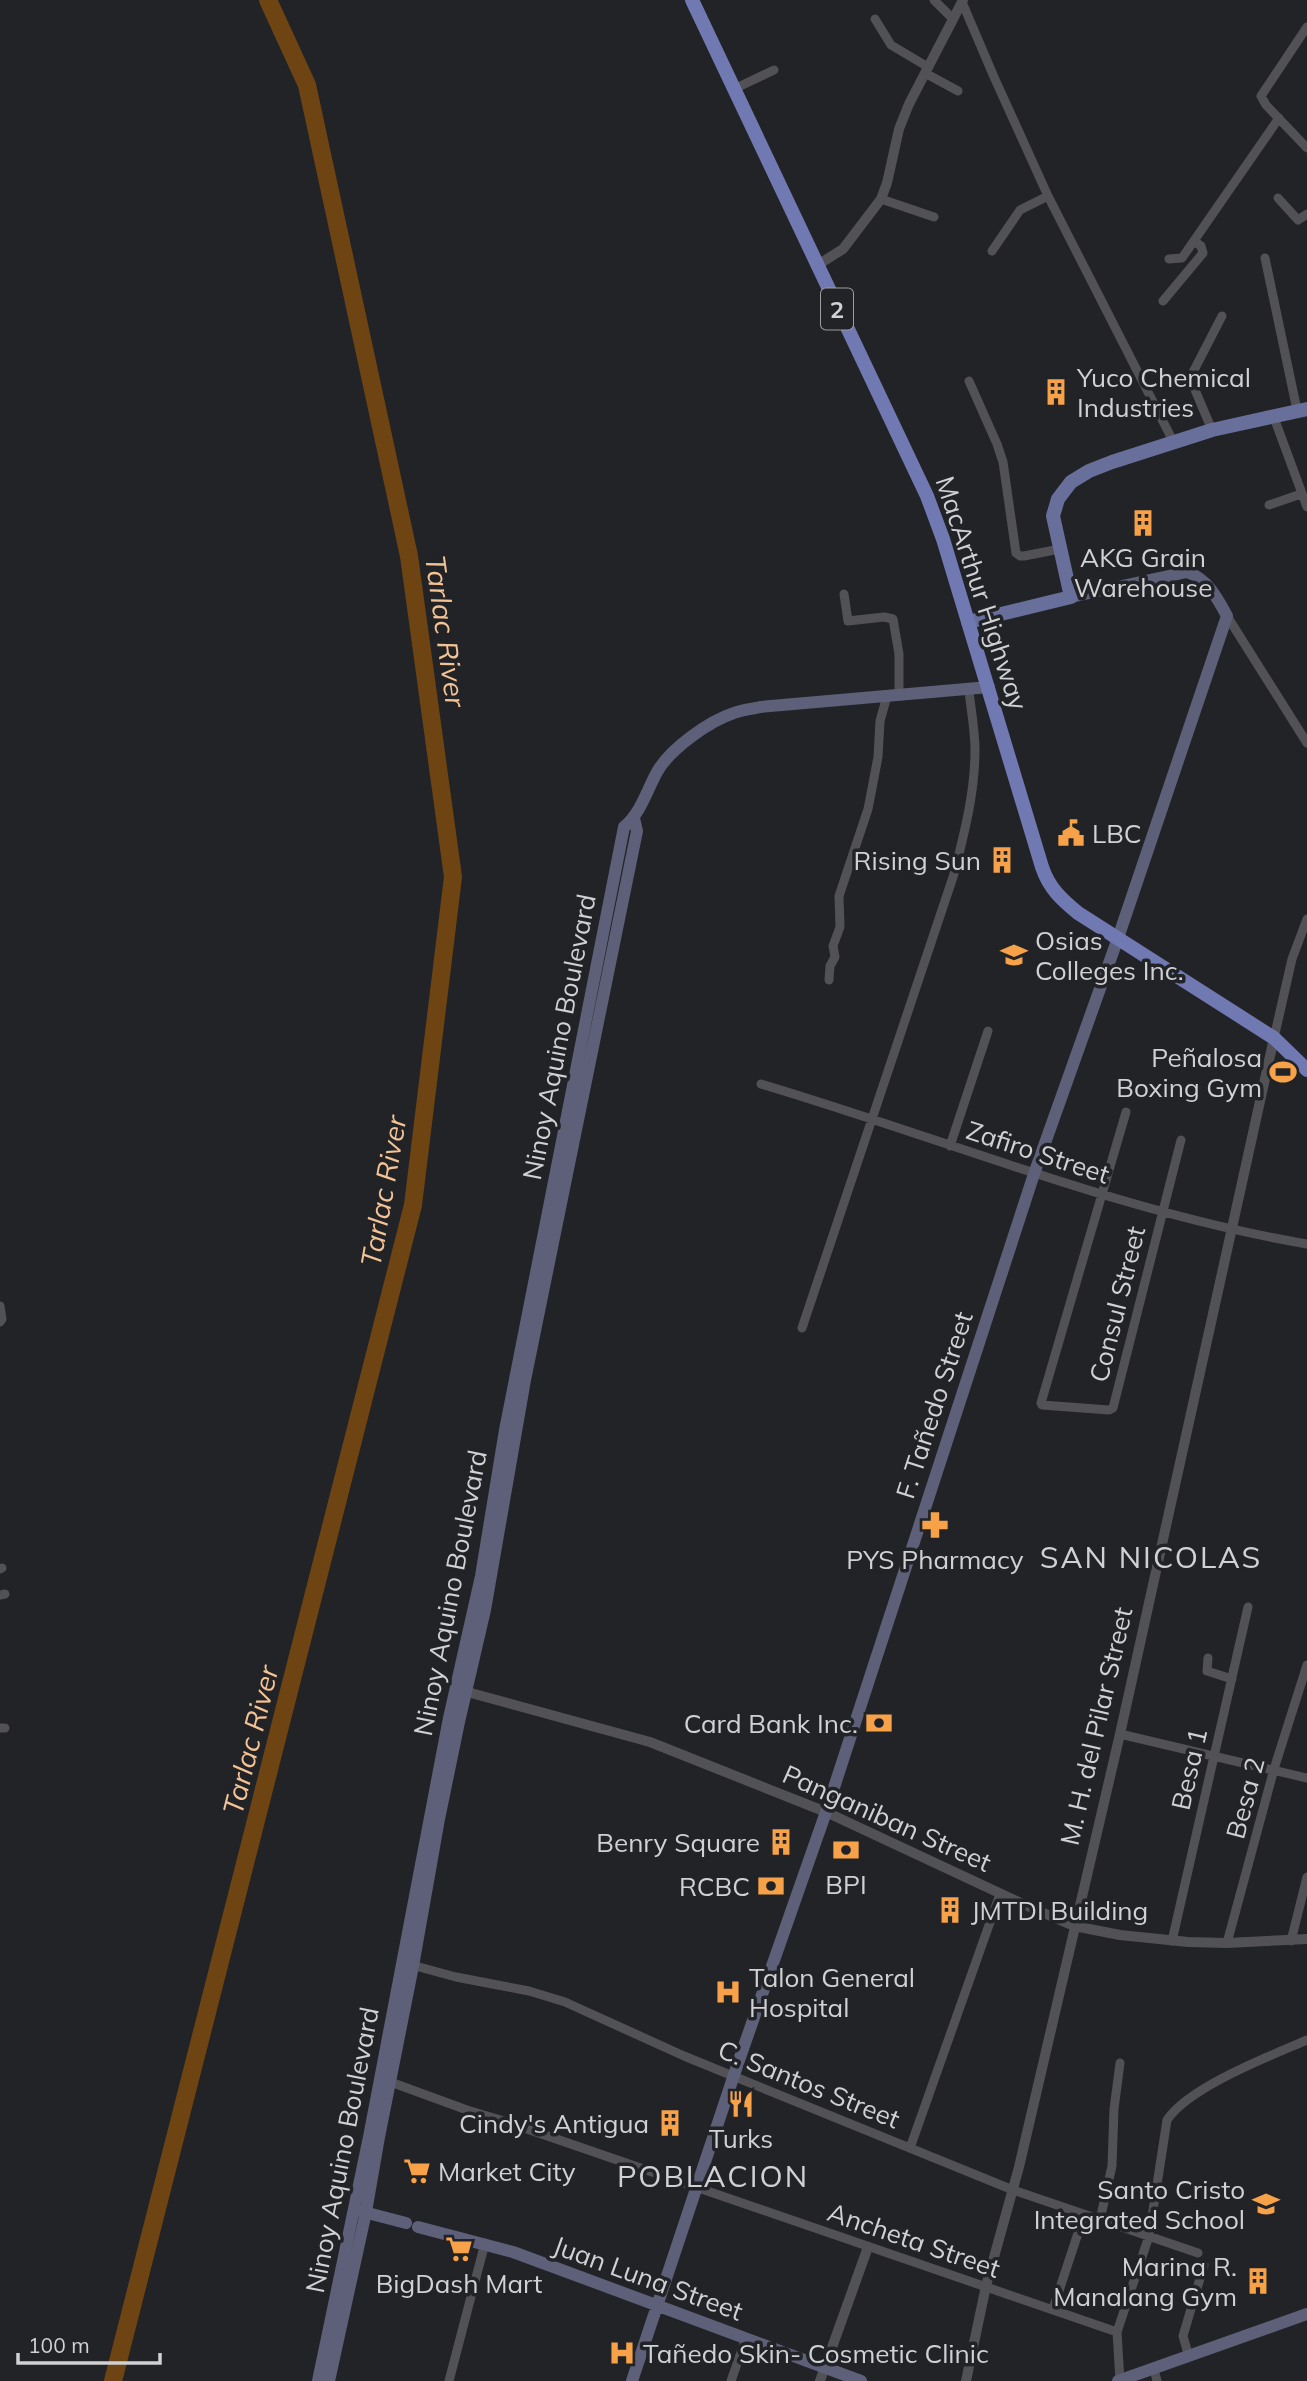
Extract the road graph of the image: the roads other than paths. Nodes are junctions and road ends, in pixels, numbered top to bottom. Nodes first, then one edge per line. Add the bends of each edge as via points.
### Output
1 (692, 0) edge
2 (934, 0) edge
3 (963, 1) edge
4 (876, 19) dead end
5 (953, 19) junction
6 (1307, 27) edge
7 (774, 70) dead end
8 (926, 70) junction
9 (734, 89) junction
10 (958, 91) dead end
11 (1279, 118) junction
12 (1307, 148) edge
13 (1048, 196) junction
14 (1278, 198) dead end
15 (881, 199) junction
16 (1307, 214) edge
17 (934, 217) dead end
18 (1194, 241) junction
19 (992, 251) dead end
20 (1265, 258) dead end
21 (1170, 259) dead end
22 (816, 266) junction
23 (1163, 301) dead end
24 (1222, 316) dead end
25 (969, 381) dead end
26 (1302, 410) edge
27 (1273, 415) junction
28 (1212, 430) junction
29 (1174, 443) junction
30 (1301, 494) junction
31 (1269, 505) dead end
32 (1307, 507) edge
33 (1060, 549) junction
34 (844, 594) dead end
35 (1071, 597) junction
36 (1227, 616) junction
37 (968, 622) junction
38 (989, 687) junction
39 (969, 691) junction
40 (893, 696) junction
41 (1307, 743) edge
42 (1307, 919) edge
43 (1118, 937) junction
44 (829, 980) dead end
45 (988, 1031) dead end
46 (1274, 1038) junction
47 (1307, 1070) edge
48 (761, 1084) dead end
49 (1126, 1112) dead end
50 (873, 1120) junction
51 (1181, 1140) dead end
52 (950, 1146) junction
53 (1034, 1174) junction
54 (1102, 1195) junction
55 (1162, 1213) junction
56 (1233, 1228) junction
57 (1307, 1244) edge
58 (0, 1306) edge
59 (0, 1322) edge
60 (802, 1328) dead end
61 (1248, 1607) dead end
62 (1208, 1658) dead end
63 (1307, 1665) edge
64 (1232, 1679) junction
65 (461, 1690) junction
66 (1120, 1734) junction
67 (1213, 1756) junction
68 (1274, 1769) junction
69 (1307, 1778) edge
70 (826, 1812) junction
71 (1307, 1877) edge
72 (1000, 1894) junction
73 (1074, 1926) junction
74 (1307, 1940) edge
75 (1172, 1941) junction
76 (1291, 1941) junction
77 (1227, 1943) junction
78 (408, 1964) junction
79 (1307, 2040) edge
80 (1120, 2063) dead end
81 (734, 2076) junction
82 (385, 2080) junction
83 (910, 2148) junction
84 (698, 2188) junction
85 (1013, 2190) junction
86 (360, 2211) junction
87 (1084, 2215) junction
88 (1100, 2220) junction
89 (1149, 2236) junction
90 (485, 2244) junction
91 (868, 2247) junction
92 (1198, 2253) dead end
93 (1204, 2265) dead end
94 (986, 2286) junction
95 (657, 2305) junction
96 (1053, 2309) junction
97 (1307, 2314) edge
98 (1117, 2332) junction
99 (746, 2339) junction
100 (1189, 2357) junction
101 (824, 2368) junction
102 (1156, 2375) edge
103 (318, 2381) edge
104 (329, 2381) edge
105 (449, 2381) edge
106 (632, 2381) edge
107 (731, 2381) edge
108 (820, 2381) edge
109 (861, 2381) edge
110 (965, 2381) edge
111 (1119, 2381) edge

1 - 9 highway, MacArthur Highway / 2
2 - 5 street
3 - 5 street
3 - 13 street
4 - 8 street via 891,45
5 - 8 street
6 - 11 street via 1262,92 1262,99
7 - 9 street
8 - 10 street
8 - 15 street via 899,129
9 - 22 highway, MacArthur Highway / 2
11 - 12 street
11 - 18 street
13 - 19 street via 1020,210
13 - 29 street
14 - 16 street via 1298,219
15 - 17 street
15 - 22 street via 843,249
18 - 21 street via 1182,258
18 - 23 street via 1203,253
20 - 26 street
22 - 37 highway, MacArthur Highway / 2 via 927,496
24 - 28 street via 1189,378
25 - 33 street via 1003,462 1016,552 1024,556
26 - 27 main road
27 - 28 main road
27 - 30 street
28 - 29 main road
29 - 33 main road via 1112,462 1071,482 1054,508
30 - 31 street
30 - 32 street
33 - 35 main road
34 - 40 street via 848,621 892,619 899,654
35 - 36 main road via 1187,572 1207,584
35 - 37 main road
36 - 41 street
36 - 43 main road, F. Tañedo Street
37 - 38 highway, MacArthur Highway / 2
38 - 39 main road, Ninoy Aquino Boulevard
38 - 43 highway, MacArthur Highway / 2 via 1048,883 1078,913
39 - 40 main road, Ninoy Aquino Boulevard
39 - 50 street via 975,750 969,815
40 - 44 street via 880,721 868,809 839,896 840,927
40 - 65 main road, Ninoy Aquino Boulevard via 733,713 674,752 659,768 634,818 624,827 505,1430
42 - 46 street via 1292,959
43 - 46 highway, MacArthur Highway / 2
43 - 53 main road, F. Tañedo Street
45 - 52 street
46 - 47 highway, MacArthur Highway / 2
46 - 56 street, M. H. del Pilar Street
48 - 50 street, Zafiro Street
49 - 54 street
50 - 52 street, Zafiro Street
50 - 60 street
51 - 55 street, Consul Street
52 - 53 street, Zafiro Street
53 - 54 street, Zafiro Street
53 - 70 main road, F. Tañedo Street
54 - 55 street, Zafiro Street
54 - 55 street, Consul Street via 1041,1405 1113,1408
55 - 56 street, Zafiro Street
56 - 57 street, Zafiro Street
56 - 66 street, M. H. del Pilar Street
58 - 59 street
61 - 64 street, Besa 1
62 - 64 street via 1207,1671
63 - 68 street, Besa 2
64 - 67 street, Besa 1
65 - 70 street, Panganiban Street via 650,1742
65 - 78 main road, Ninoy Aquino Boulevard
66 - 67 street
66 - 73 street, M. H. del Pilar Street
67 - 68 street
67 - 75 street, Besa 1
68 - 69 street
68 - 77 street, Besa 2
70 - 72 street, Panganiban Street
70 - 81 main road, F. Tañedo Street
71 - 76 street
72 - 73 street, Panganiban Street
72 - 83 street
73 - 75 street, Panganiban Street
73 - 85 street, M. H. del Pilar Street
74 - 76 street, Panganiban Street
75 - 77 street, Panganiban Street
76 - 77 street, Panganiban Street
78 - 81 street, C. Santos Street via 565,2002
78 - 82 main road, Ninoy Aquino Boulevard
79 - 89 street via 1214,2083 1170,2115
80 - 88 street via 1112,2166
81 - 83 street, C. Santos Street
81 - 84 main road, F. Tañedo Street
82 - 84 street, Ancheta Street
82 - 86 main road, Ninoy Aquino Boulevard
83 - 85 street, C. Santos Street
84 - 91 street, Ancheta Street
84 - 95 main road, F. Tañedo Street
85 - 87 street, C. Santos Street
85 - 94 street, M. H. del Pilar Street
86 - 90 main road, Juan Luna Street
86 - 103 main road, Ninoy Aquino Boulevard
86 - 104 main road, Ninoy Aquino Boulevard
87 - 88 street, C. Santos Street
87 - 96 street
88 - 89 street, C. Santos Street
89 - 92 street, C. Santos Street
89 - 98 street
90 - 95 main road, Juan Luna Street
90 - 105 street
91 - 94 street, Ancheta Street
91 - 101 street
93 - 100 street via 1184,2336
94 - 96 street, Ancheta Street
94 - 110 street, M. H. del Pilar Street
95 - 99 main road, Juan Luna Street
95 - 106 main road, F. Tañedo Street
96 - 98 street, Ancheta Street
97 - 100 main road
98 - 111 street
99 - 101 main road, Juan Luna Street
99 - 107 street
100 - 102 main road
101 - 108 street
101 - 109 main road, Juan Luna Street
102 - 111 main road

